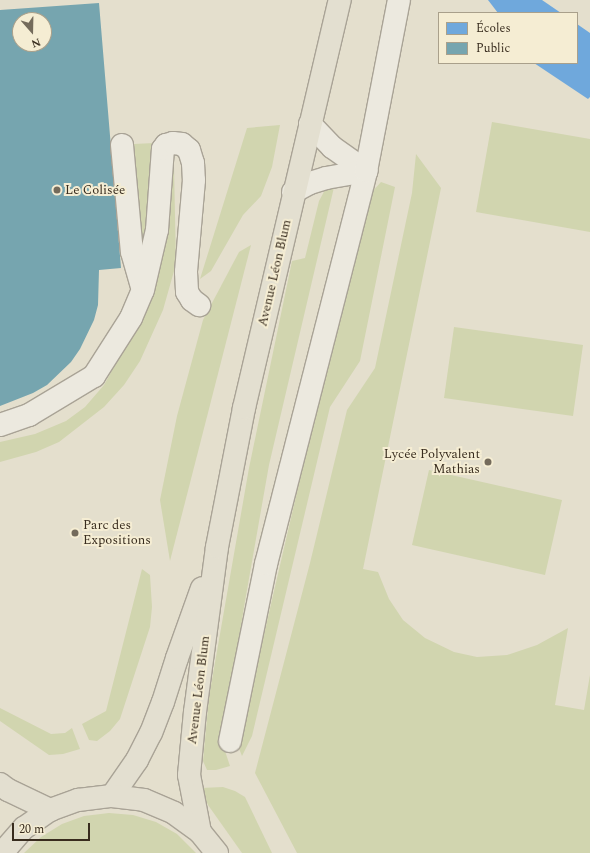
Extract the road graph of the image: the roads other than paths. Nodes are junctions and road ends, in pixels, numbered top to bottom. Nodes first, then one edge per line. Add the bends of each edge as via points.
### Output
1 (340, 0) edge
2 (399, 0) edge
3 (310, 124) junction
4 (122, 145) dead end
5 (366, 171) junction
6 (294, 192) junction
7 (143, 290) junction
8 (199, 305) dead end
9 (0, 425) edge
10 (217, 547) junction
11 (230, 741) dead end
12 (0, 784) edge
13 (112, 796) junction
14 (50, 810) junction
15 (200, 832) junction
16 (2, 853) edge
17 (217, 853) edge

1 - 3 main road, Avenue Léon Blum
2 - 5 lane
3 - 5 lane via 332,147
3 - 6 main road, Avenue Léon Blum
4 - 7 lane via 132,252
5 - 6 lane via 326,178
5 - 11 lane via 266,564
6 - 10 main road, Avenue Léon Blum via 244,408
7 - 8 lane via 157,230 163,149 173,143 182,144 189,150 194,180 186,272 187,292
7 - 9 lane via 131,318 94,376 30,415
10 - 13 main road, Avenue Léon Blum via 151,733 137,760
10 - 15 main road, Avenue Léon Blum via 189,775
12 - 14 main road
13 - 14 main road via 78,800
13 - 15 main road via 144,800 174,812
14 - 16 main road via 24,828
15 - 17 main road

